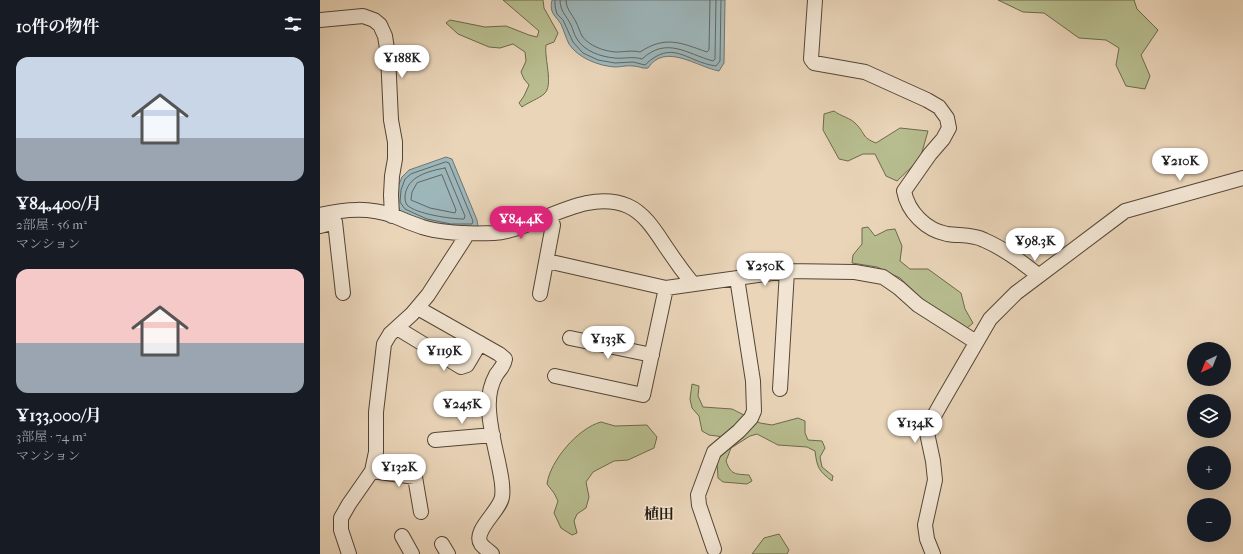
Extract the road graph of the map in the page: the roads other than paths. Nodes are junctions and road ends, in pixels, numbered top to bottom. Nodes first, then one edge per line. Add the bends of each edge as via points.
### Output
1 (815, 0) edge
2 (320, 20) edge
3 (1243, 178) edge
4 (320, 215) edge
5 (392, 216) junction
6 (548, 216) junction
7 (320, 226) edge
8 (465, 233) junction
9 (547, 261) junction
10 (788, 271) junction
11 (1038, 275) junction
12 (737, 278) junction
13 (693, 284) junction
14 (666, 288) junction
15 (343, 292) dead end
16 (540, 294) dead end
17 (419, 306) junction
18 (397, 328) junction
19 (570, 338) dead end
20 (976, 342) junction
21 (480, 343) junction
22 (652, 355) junction
23 (555, 376) dead end
24 (780, 389) dead end
25 (493, 435) junction
26 (435, 440) dead end
27 (372, 471) junction
28 (421, 512) dead end
29 (402, 536) dead end
30 (714, 549) dead end
31 (349, 554) edge
32 (412, 554) edge
33 (492, 554) edge
34 (933, 554) edge

1 - 11 street via 811,58 814,63 865,72 927,100 939,107 947,118 949,128 943,139 904,191 906,201 914,214 927,225 946,233 970,235 984,240 1022,262
2 - 5 street via 363,16 374,20 384,36 388,55 395,159 391,195
3 - 11 street via 1125,211
4 - 5 street via 351,209
5 - 8 street via 421,227
6 - 8 street via 496,233
6 - 9 street via 553,225
6 - 13 street via 590,203 612,202 628,206 642,215
7 - 15 street via 335,222
8 - 17 street via 465,238
9 - 14 street
9 - 16 street
10 - 12 street
10 - 20 street via 855,272 883,277 918,305
10 - 24 street
11 - 20 street via 990,319
12 - 13 street
12 - 30 street via 753,381 754,411 739,431 714,452 698,495
13 - 14 street
14 - 22 street
17 - 18 street
17 - 21 street via 423,311
18 - 21 street via 461,367 467,365
18 - 27 street via 384,344 376,412 376,452
19 - 22 street
20 - 34 street via 930,423 927,433 934,480 925,525
21 - 25 street via 505,359 489,393
22 - 23 street via 643,394
25 - 26 street
25 - 33 street via 503,486 502,498 499,508 478,536 480,543
27 - 28 street via 415,477
27 - 31 street via 341,518 341,530
29 - 32 street

